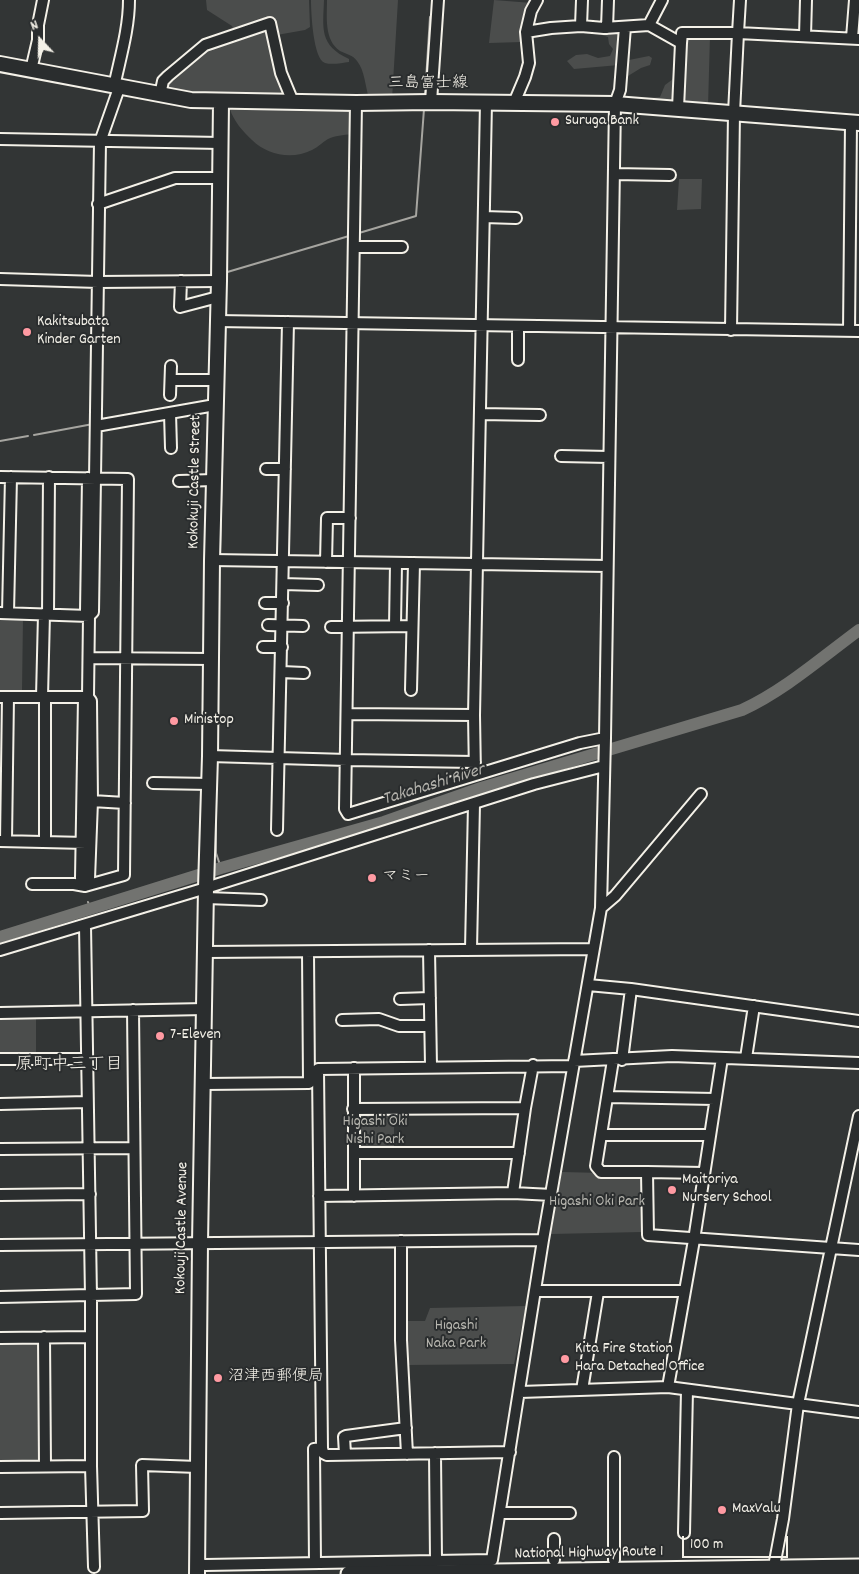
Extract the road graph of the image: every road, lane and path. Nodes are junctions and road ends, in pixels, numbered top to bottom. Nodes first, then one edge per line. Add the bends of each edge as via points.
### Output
1 (43, 0) edge
2 (129, 0) edge
3 (438, 0) edge
4 (537, 0) edge
5 (582, 0) edge
6 (608, 0) edge
7 (662, 0) edge
8 (740, 0) edge
9 (806, 0) edge
10 (855, 0) edge
11 (649, 24) junction
12 (580, 26) junction
13 (625, 27) junction
14 (607, 28) junction
15 (526, 32) junction
16 (738, 33) junction
17 (805, 36) junction
18 (856, 39) edge
19 (681, 43) junction
20 (0, 64) edge
21 (30, 70) junction
22 (116, 87) junction
23 (160, 95) junction
24 (221, 102) junction
25 (293, 102) junction
26 (431, 102) junction
27 (486, 102) junction
28 (356, 103) junction
29 (514, 103) junction
30 (616, 104) junction
31 (678, 108) junction
32 (734, 113) junction
33 (855, 123) edge
34 (0, 139) edge
35 (100, 142) junction
36 (221, 143) junction
37 (614, 174) junction
38 (670, 175) dead end
39 (220, 178) junction
40 (98, 204) junction
41 (484, 217) junction
42 (516, 218) dead end
43 (354, 239) junction
44 (402, 247) dead end
45 (0, 279) edge
46 (181, 281) junction
47 (219, 281) junction
48 (98, 282) junction
49 (218, 297) junction
50 (218, 321) junction
51 (288, 322) junction
52 (353, 323) junction
53 (482, 325) junction
54 (518, 326) junction
55 (611, 327) junction
56 (730, 330) junction
57 (854, 331) edge
58 (518, 360) dead end
59 (171, 366) dead end
60 (170, 380) junction
61 (216, 380) junction
62 (170, 395) dead end
63 (215, 406) junction
64 (170, 413) junction
65 (480, 414) junction
66 (540, 415) dead end
67 (96, 426) junction
68 (171, 448) dead end
69 (561, 456) dead end
70 (609, 457) junction
71 (266, 469) dead end
72 (286, 469) junction
73 (5, 477) edge
74 (49, 477) junction
75 (92, 478) junction
76 (214, 480) junction
77 (179, 481) dead end
78 (350, 518) junction
79 (212, 560) junction
80 (284, 562) junction
81 (326, 562) junction
82 (350, 562) junction
83 (396, 563) junction
84 (414, 563) junction
85 (477, 564) junction
86 (607, 566) junction
87 (283, 584) junction
88 (318, 585) dead end
89 (265, 603) dead end
90 (283, 604) junction
91 (4, 613) edge
92 (46, 614) junction
93 (89, 616) junction
94 (268, 625) dead end
95 (283, 625) junction
96 (303, 626) dead end
97 (395, 626) junction
98 (412, 626) junction
99 (331, 627) dead end
100 (348, 627) junction
101 (263, 646) dead end
102 (282, 647) junction
103 (89, 658) junction
104 (127, 659) junction
105 (212, 659) junction
106 (282, 672) junction
107 (304, 672) dead end
108 (411, 690) dead end
109 (4, 697) edge
110 (44, 697) junction
111 (86, 697) junction
112 (347, 714) junction
113 (474, 715) junction
114 (605, 738) junction
115 (214, 757) junction
116 (280, 758) junction
117 (346, 760) junction
118 (475, 762) junction
119 (604, 764) junction
120 (475, 776) junction
121 (153, 783) dead end
122 (210, 784) junction
123 (701, 794) dead end
124 (92, 801) junction
125 (125, 803) junction
126 (474, 804) junction
127 (277, 830) dead end
128 (3, 841) edge
129 (45, 842) junction
130 (85, 843) junction
131 (32, 884) dead end
132 (85, 886) junction
133 (207, 889) junction
134 (261, 900) dead end
135 (600, 908) junction
136 (85, 925) junction
137 (471, 949) junction
138 (593, 949) junction
139 (0, 950) edge
140 (429, 950) junction
141 (206, 952) junction
142 (308, 952) junction
143 (588, 985) junction
144 (631, 989) junction
145 (430, 998) junction
146 (400, 999) dead end
147 (754, 1006) junction
148 (205, 1009) junction
149 (133, 1010) junction
150 (86, 1011) junction
151 (0, 1013) edge
152 (342, 1020) dead end
153 (859, 1021) edge
154 (430, 1026) junction
155 (859, 1053) edge
156 (722, 1058) junction
157 (746, 1058) junction
158 (0, 1059) edge
159 (86, 1059) junction
160 (617, 1060) junction
161 (574, 1063) junction
162 (856, 1063) edge
163 (431, 1066) junction
164 (533, 1066) junction
165 (354, 1068) junction
166 (204, 1084) junction
167 (608, 1097) junction
168 (715, 1099) junction
169 (87, 1102) junction
170 (0, 1104) edge
171 (525, 1108) junction
172 (353, 1109) junction
173 (859, 1116) edge
174 (602, 1135) junction
175 (710, 1136) junction
176 (90, 1148) junction
177 (134, 1148) junction
178 (0, 1150) edge
179 (354, 1153) junction
180 (519, 1153) junction
181 (647, 1172) junction
182 (704, 1173) junction
183 (513, 1193) junction
184 (0, 1194) edge
185 (90, 1194) junction
186 (552, 1195) junction
187 (318, 1196) junction
188 (354, 1196) junction
189 (543, 1240) junction
190 (694, 1240) junction
191 (402, 1241) junction
192 (320, 1242) junction
193 (136, 1243) junction
194 (200, 1243) junction
195 (90, 1244) junction
196 (0, 1245) edge
197 (831, 1249) junction
198 (859, 1250) edge
199 (684, 1290) junction
200 (536, 1291) junction
201 (598, 1292) junction
202 (91, 1296) junction
203 (0, 1297) edge
204 (44, 1337) junction
205 (0, 1338) edge
206 (90, 1338) junction
207 (668, 1387) junction
208 (582, 1390) junction
209 (688, 1390) junction
210 (520, 1392) junction
211 (798, 1404) junction
212 (859, 1412) edge
213 (406, 1428) junction
214 (322, 1448) junction
215 (510, 1452) junction
216 (435, 1453) junction
217 (345, 1454) junction
218 (407, 1454) junction
219 (614, 1457) dead end
220 (45, 1466) junction
221 (91, 1466) junction
222 (198, 1466) junction
223 (0, 1467) edge
224 (0, 1513) edge
225 (92, 1513) junction
226 (500, 1513) junction
227 (570, 1513) dead end
228 (684, 1532) dead end
229 (554, 1539) dead end
230 (554, 1560) dead end
231 (614, 1560) dead end
232 (436, 1561) junction
233 (315, 1562) junction
234 (859, 1567) edge
235 (94, 1568) dead end
236 (197, 1569) edge
237 (773, 1571) edge
238 (349, 1574) edge

1 - 21 street
2 - 22 street
3 - 26 street
4 - 15 street
5 - 12 street
6 - 14 street
7 - 11 street
8 - 16 street
9 - 17 street
10 - 18 street
11 - 13 street
11 - 19 street
12 - 14 street
12 - 15 street
13 - 14 street
13 - 30 street
15 - 29 street via 529,63
16 - 17 street
16 - 19 street via 682,33
16 - 32 street
17 - 18 street
19 - 31 street
20 - 21 main road, 三島富士線
21 - 22 main road, 三島富士線
22 - 23 main road, 三島富士線
22 - 35 street
23 - 24 main road, 三島富士線
23 - 25 street via 163,81 205,45 270,23 281,73
24 - 25 main road, 三島富士線
24 - 36 main road, Kokokuji Castle Street
25 - 28 main road, 三島富士線
26 - 27 main road, 三島富士線
26 - 28 main road, 三島富士線
27 - 29 main road, 三島富士線
27 - 41 street
28 - 43 street
29 - 30 main road, 三島富士線
30 - 31 main road, 三島富士線
30 - 37 street
31 - 32 main road, 三島富士線
32 - 33 main road, 三島富士線
32 - 56 street
33 - 57 street
34 - 35 street
35 - 36 street
35 - 40 street
36 - 39 main road, Kokokuji Castle Street
37 - 38 street
37 - 55 street
39 - 40 street via 175,178
39 - 47 main road, Kokokuji Castle Street
40 - 48 street
41 - 42 street
41 - 53 street
43 - 44 street
43 - 52 street
45 - 48 street
46 - 47 street
46 - 48 street
46 - 49 street via 180,307
47 - 49 main road, Kokokuji Castle Street
48 - 67 street
49 - 50 main road, Kokokuji Castle Street
50 - 51 street
50 - 61 main road, Kokokuji Castle Street
51 - 52 street
51 - 72 street
52 - 53 street
52 - 78 street
53 - 54 street
53 - 65 street
54 - 55 street
54 - 58 street
55 - 56 street
55 - 70 street
56 - 57 street
59 - 60 street
60 - 61 street
60 - 62 street
61 - 63 main road, Kokokuji Castle Street
63 - 64 street
63 - 76 main road, Kokokuji Castle Street
64 - 67 street
64 - 68 street
65 - 66 street
65 - 85 street
67 - 75 street
69 - 70 street
70 - 86 street
71 - 72 street
72 - 80 street
73 - 74 street
73 - 91 street
74 - 75 street
74 - 92 street
75 - 93 street via 93,612
75 - 104 street via 128,478
76 - 77 street
76 - 79 main road, Kokokuji Castle Street
78 - 81 street via 327,518
78 - 82 street
79 - 80 street
79 - 105 main road, Kokokuji Castle Street
80 - 81 street
80 - 87 street
81 - 82 street
82 - 83 street
82 - 100 street
83 - 84 street
83 - 97 street
84 - 85 street
84 - 98 street
85 - 86 street
85 - 113 street
86 - 114 street
87 - 88 street
87 - 90 street
89 - 90 street
90 - 95 street
91 - 92 street
92 - 93 street
92 - 110 street
93 - 103 street
94 - 95 street
95 - 96 street
95 - 102 street
97 - 98 street
97 - 100 street
98 - 108 street
99 - 100 street
100 - 112 street
101 - 102 street
102 - 106 street
103 - 104 street
103 - 111 street
104 - 105 street
104 - 125 street
105 - 115 main road, Kokokuji Castle Street
106 - 107 street
106 - 116 street
109 - 110 street
109 - 128 street
110 - 111 street
110 - 129 street
111 - 124 street via 91,701
111 - 130 street
112 - 113 street
112 - 117 street
113 - 118 street
114 - 119 street
114 - 120 street
115 - 116 street
115 - 122 main road, Kokokuji Castle Street
116 - 117 street
116 - 127 street
117 - 118 street
117 - 120 street via 345,809 348,814
118 - 120 street
119 - 126 street
119 - 135 street
121 - 122 street
122 - 133 main road, Kokokuji Castle Street
123 - 135 street via 615,896
124 - 125 street
124 - 130 street
125 - 132 street via 124,875
126 - 133 street
126 - 137 street
128 - 129 street
129 - 130 street
130 - 132 street via 81,878
131 - 132 street
133 - 134 street
133 - 136 street
133 - 141 main road, Kokouji Castle Avenue
135 - 138 street
136 - 139 street
136 - 150 street
137 - 138 street
137 - 140 street
138 - 143 street
140 - 142 street
140 - 145 street
141 - 142 street
141 - 148 main road, Kokouji Castle Avenue
142 - 166 street via 309,1083
143 - 144 street
143 - 161 street
144 - 147 street
144 - 160 street
145 - 146 street
145 - 154 street
147 - 153 street
147 - 157 street
148 - 149 street
148 - 166 main road, Kokouji Castle Avenue
149 - 150 street
149 - 177 street
150 - 151 street
150 - 159 street
152 - 154 street via 379,1019 399,1026
154 - 163 street
155 - 162 street
156 - 157 street
156 - 160 street via 672,1056
156 - 168 street
157 - 162 street
158 - 159 street
159 - 169 street
160 - 161 street
160 - 167 street
161 - 164 street
161 - 186 street
163 - 164 street
163 - 165 street
164 - 171 street
165 - 172 street
165 - 187 street via 318,1069
166 - 194 main road, Kokouji Castle Avenue
167 - 168 street
167 - 174 street
168 - 175 street
169 - 170 street
169 - 176 street
171 - 172 street
171 - 180 street
172 - 179 street
173 - 197 street
174 - 175 street
174 - 181 street via 596,1166 601,1172
175 - 182 street
176 - 177 street
176 - 178 street
176 - 185 street
177 - 193 street
179 - 180 street
179 - 188 street
180 - 183 street
181 - 182 street
181 - 190 street via 648,1236
182 - 190 street
183 - 186 street
183 - 188 street
184 - 185 street
185 - 195 street
186 - 189 street
187 - 188 street
187 - 192 street
189 - 191 street
189 - 200 street
190 - 197 street
190 - 199 street
191 - 192 street
191 - 213 street via 401,1340
192 - 194 street
192 - 214 street
193 - 194 street
193 - 195 street
193 - 202 street via 136,1294
194 - 222 main road, Kokouji Castle Avenue
195 - 196 street
195 - 202 street
197 - 198 street
197 - 211 street
199 - 201 street
199 - 207 street
200 - 201 street
200 - 210 street
201 - 208 street
202 - 203 street
202 - 206 street
204 - 205 street
204 - 206 street
204 - 220 street
206 - 221 street
207 - 208 street
207 - 209 street
208 - 210 street
209 - 211 street
209 - 228 street
210 - 215 street
211 - 212 street
211 - 237 street
213 - 217 street via 346,1436
213 - 218 street
214 - 217 street via 327,1454
214 - 233 street via 314,1449
215 - 216 street
215 - 226 street
216 - 218 street
216 - 232 street
217 - 218 street
219 - 231 street
220 - 221 street
220 - 223 street
221 - 225 street
222 - 225 street via 142,1465 143,1512
222 - 236 main road, Kokouji Castle Avenue
224 - 225 street
225 - 235 street
226 - 227 street
226 - 232 street via 492,1560
229 - 230 street
232 - 233 street
233 - 236 street via 205,1565
234 - 237 highway, National Highway Route 1
237 - 238 highway, National Highway Route 1

